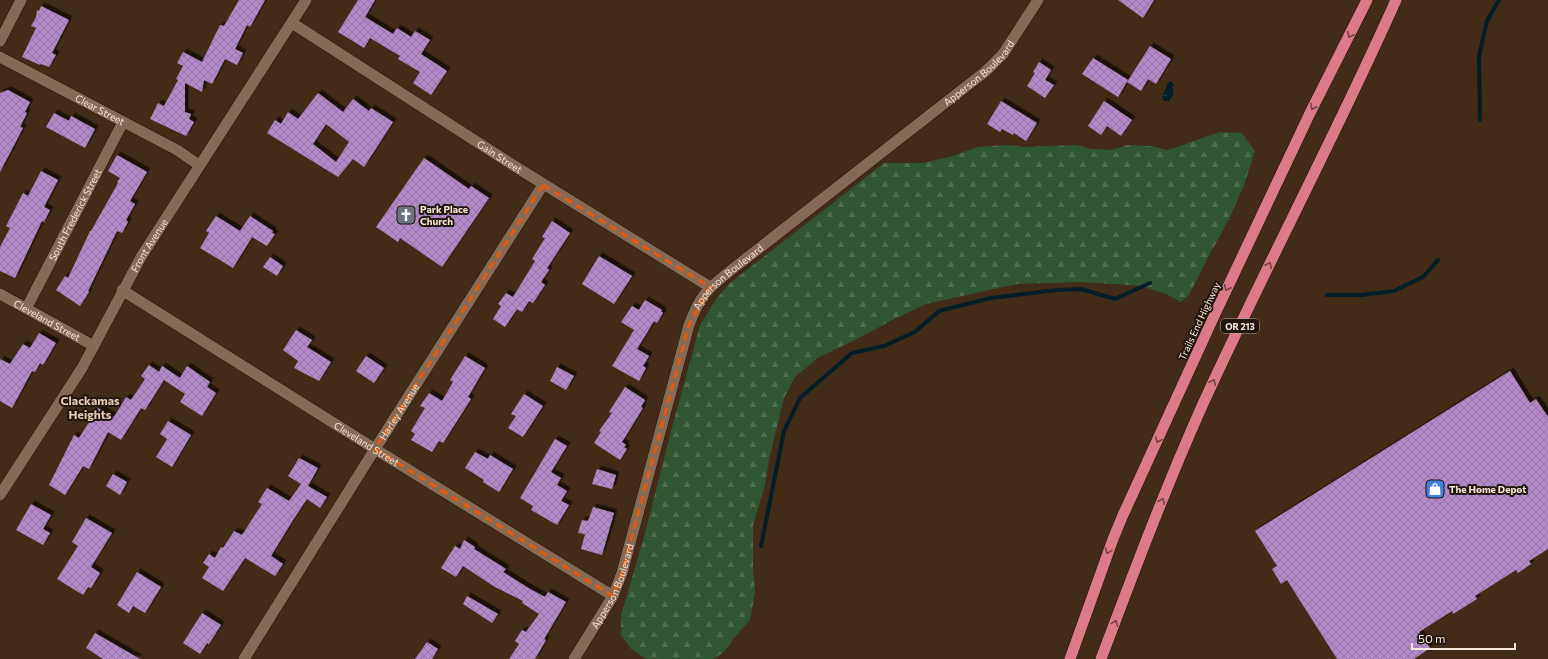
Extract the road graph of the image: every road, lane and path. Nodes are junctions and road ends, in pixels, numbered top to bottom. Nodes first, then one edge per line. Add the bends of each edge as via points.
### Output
1 (21, 0) edge
2 (306, 0) edge
3 (1038, 0) edge
4 (1367, 0) edge
5 (1396, 0) edge
6 (292, 23) junction
7 (0, 41) edge
8 (0, 57) edge
9 (123, 122) junction
10 (199, 165) junction
11 (543, 185) junction
12 (710, 287) junction
13 (122, 290) junction
14 (0, 294) edge
15 (27, 308) junction
16 (94, 346) junction
17 (375, 449) junction
18 (0, 495) edge
19 (612, 596) junction
20 (244, 659) edge
21 (574, 659) edge
22 (1070, 659) edge
23 (1101, 659) edge

1 - 7 street
2 - 6 street, Front Avenue
3 - 12 street, Apperson Boulevard via 1003,54 986,71
4 -> 22 highway, Trails End Highway / OR 213 via 1310,113 1126,508
23 -> 5 highway, OR 213 via 1171,478 1202,406
6 - 10 street, Front Avenue
6 - 11 street, Gain Street
8 - 9 street, Clear Street
9 - 10 street, Clear Street
9 - 15 street, South Frederick Street
10 - 13 street, Front Avenue
11 - 12 street, Gain Street
11 - 17 street, Harley Avenue
12 - 19 street, Apperson Boulevard via 700,300 690,325 622,573
13 - 16 street, Front Avenue
13 - 17 street, Cleveland Street
14 - 15 street, Cleveland Street
15 - 16 street, Cleveland Street
16 - 18 street, Front Avenue via 75,380
17 - 19 street, Cleveland Street
17 - 20 street, Harley Avenue
19 - 21 street, Apperson Boulevard

